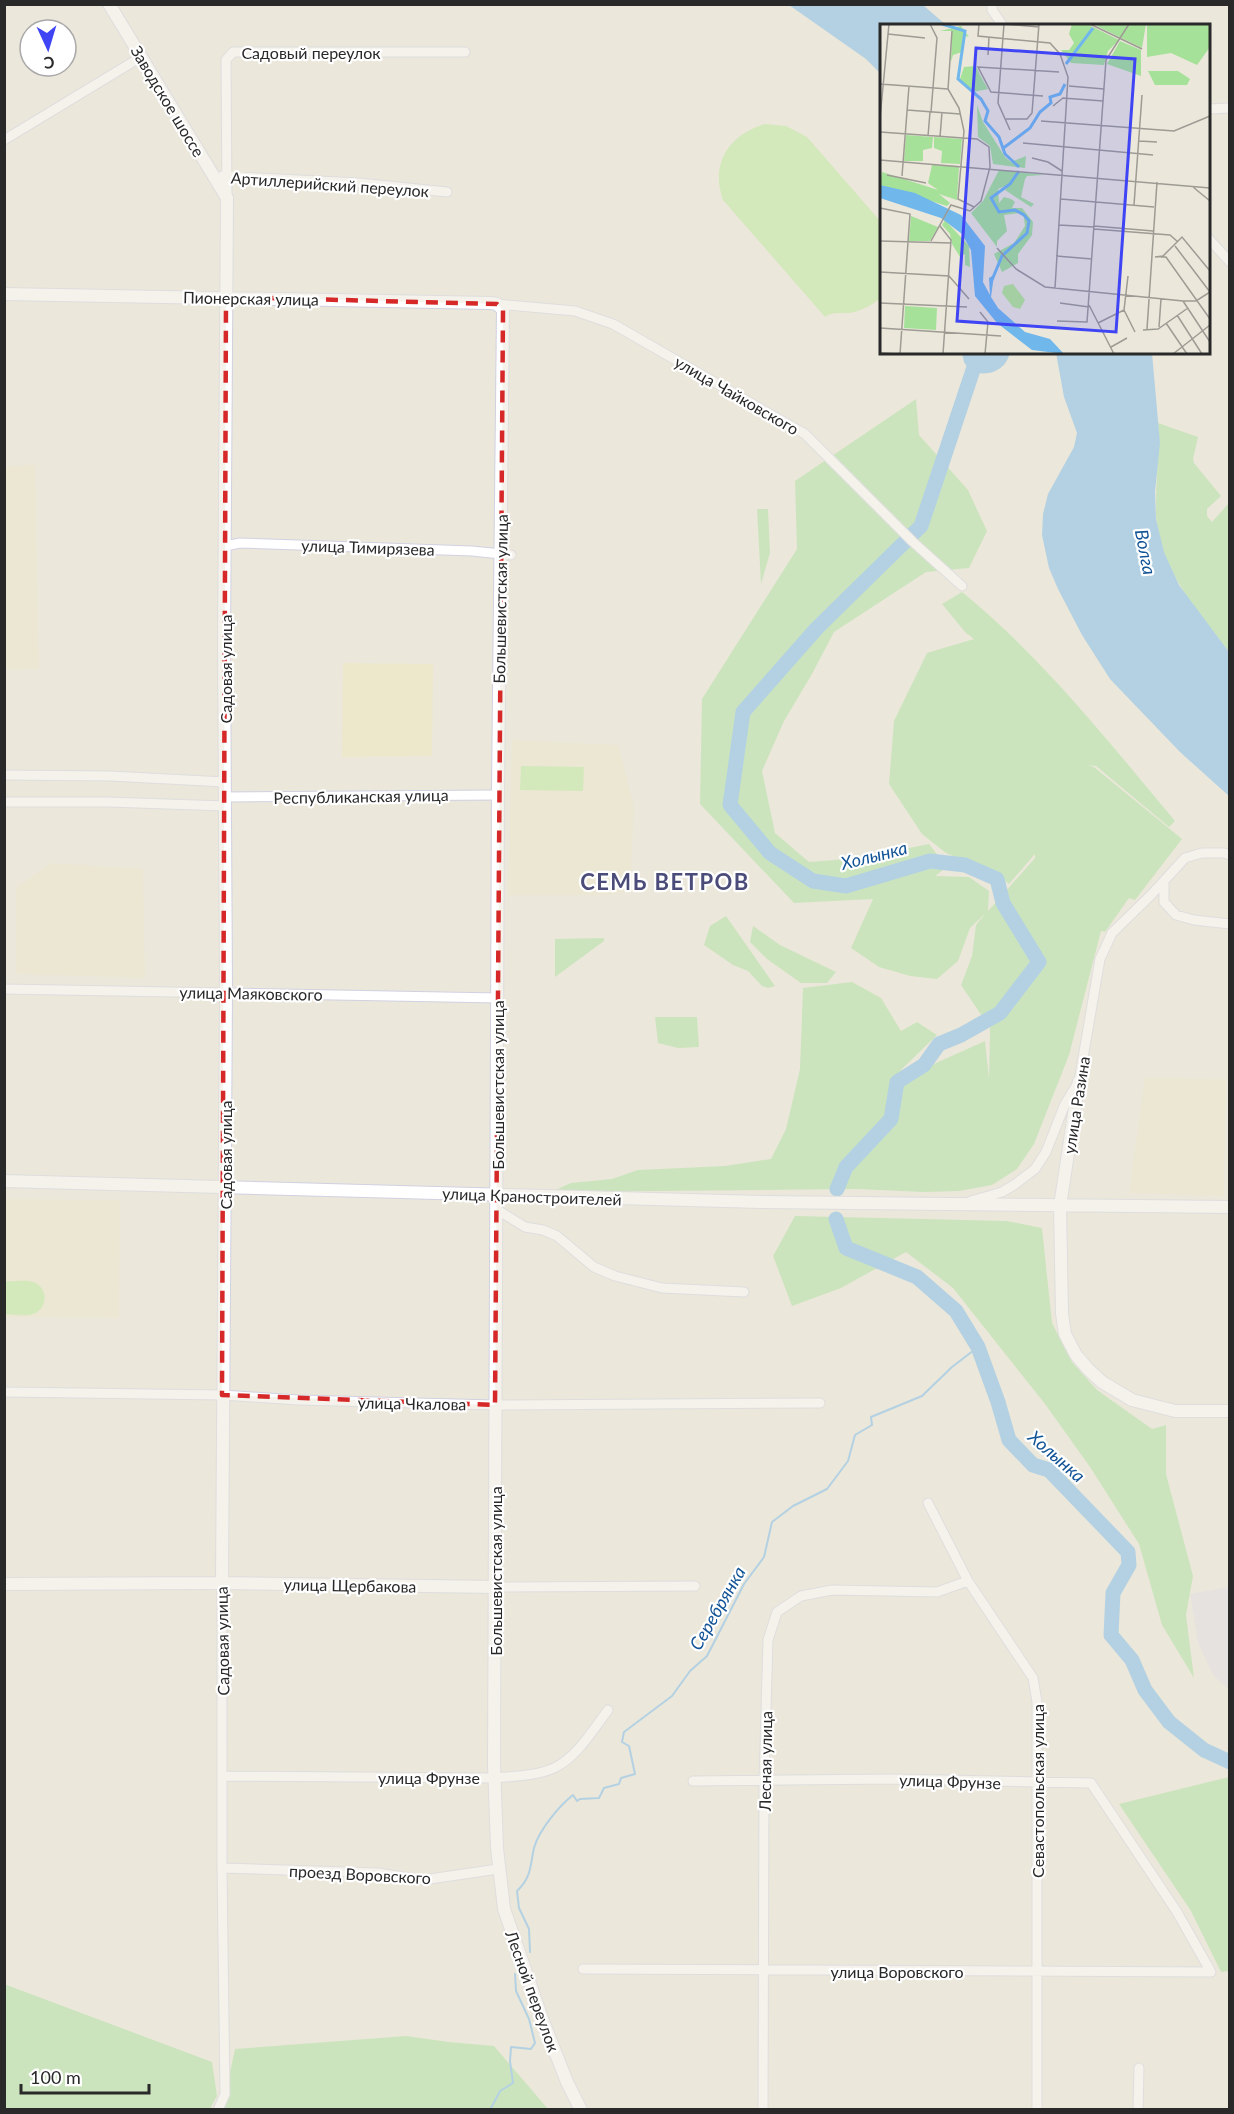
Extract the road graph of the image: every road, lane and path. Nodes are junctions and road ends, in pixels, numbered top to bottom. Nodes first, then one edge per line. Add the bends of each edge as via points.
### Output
1 (109, 4) edge
2 (992, 4) edge
3 (1002, 24) edge
4 (465, 52) dead end
5 (141, 57) junction
6 (1230, 108) edge
7 (1210, 109) edge
8 (4, 140) edge
9 (220, 176) junction
10 (447, 192) dead end
11 (227, 198) joint
12 (1210, 239) edge
13 (1230, 262) edge
14 (4, 294) edge
15 (226, 297) junction
16 (497, 304) junction
17 (225, 546) junction
18 (506, 555) junction
19 (962, 586) dead end
20 (4, 775) edge
21 (225, 782) junction
22 (498, 795) junction
23 (4, 802) edge
24 (225, 802) junction
25 (1230, 855) edge
26 (1164, 881) junction
27 (1230, 924) edge
28 (4, 989) edge
29 (226, 993) junction
30 (498, 998) junction
31 (1079, 1082) junction
32 (4, 1181) edge
33 (225, 1187) junction
34 (496, 1195) junction
35 (945, 1204) junction
36 (1060, 1206) junction
37 (1230, 1207) edge
38 (496, 1209) junction
39 (744, 1292) dead end
40 (4, 1392) edge
41 (222, 1395) junction
42 (820, 1403) dead end
43 (495, 1405) junction
44 (1230, 1411) edge
45 (928, 1503) dead end
46 (968, 1581) junction
47 (222, 1583) junction
48 (4, 1584) edge
49 (695, 1586) dead end
50 (495, 1587) junction
51 (608, 1710) dead end
52 (223, 1776) junction
53 (494, 1778) junction
54 (693, 1781) dead end
55 (764, 1781) junction
56 (1038, 1783) junction
57 (222, 1868) junction
58 (498, 1869) junction
59 (583, 1970) dead end
60 (764, 1971) junction
61 (1037, 1972) junction
62 (1211, 1972) joint
63 (1139, 2068) dead end
64 (218, 2109) edge
65 (581, 2109) edge
66 (763, 2109) edge
67 (1037, 2109) edge
68 (1138, 2109) edge

1 - 5 street, Заводское шоссе
2 - 3 street
4 - 9 street, Садовый переулок via 233,52 226,60
5 - 8 street
5 - 9 street, Заводское шоссе
6 - 7 street
9 - 10 street, Артиллерийский переулок
9 - 11 street, Заводское шоссе
11 - 15 street, Садовая улица
12 - 13 street
14 - 15 street, Пионерская улица
15 - 16 street, Пионерская улица
15 - 17 street, Садовая улица
16 - 18 street, Большевистская улица via 502,310
16 - 19 street, улица Чайковского via 575,311 613,324 805,434
17 - 18 street, улица Тимирязева via 336,546
17 - 21 street, Садовая улица
18 - 22 street, Большевистская улица
20 - 21 street
21 - 24 street, Садовая улица
22 - 24 street, Республиканская улица
22 - 30 street, Большевистская улица
23 - 24 street, Республиканская улица
24 - 29 street, Садовая улица
25 - 26 street, улица Разина via 1193,854
26 - 27 street via 1164,902 1176,915
26 - 31 street, улица Разина via 1112,933 1100,959
28 - 29 street, улица Маяковского
29 - 30 street, улица Маяковского
29 - 33 street, Садовая улица
30 - 34 street, Большевистская улица
31 - 35 street via 1065,1104 1046,1152 1029,1174 1002,1192 979,1200
31 - 36 street, улица Разина
32 - 33 street, улица Краностроителей
33 - 34 street, улица Краностроителей
33 - 41 street, Садовая улица
34 - 35 street, улица Краностроителей
34 - 38 street, Большевистская улица
35 - 36 street, улица Краностроителей
36 - 37 street, улица Краностроителей
36 - 44 street, улица Разина via 1062,1313 1065,1334 1076,1355 1102,1382 1132,1400 1175,1411
38 - 39 street via 525,1227 557,1236 594,1267 615,1276 662,1288
38 - 43 street, Большевистская улица
40 - 41 street, улица Чкалова
41 - 43 street, улица Чкалова
41 - 47 street, Садовая улица
42 - 43 street, улица Чкалова
43 - 50 street, Большевистская улица
45 - 46 street, Севастопольская улица
46 - 55 street, Лесная улица via 936,1592 832,1590 801,1596 777,1612 768,1640
46 - 56 street, Севастопольская улица via 1033,1678
47 - 48 street, улица Щербакова
47 - 50 street, улица Щербакова
47 - 52 street, Садовая улица
49 - 50 street, улица Щербакова
50 - 53 street, Большевистская улица
51 - 53 street, улица Фрунзе via 576,1752 555,1767
52 - 53 street, улица Фрунзе
52 - 57 street, Садовая улица
53 - 58 street, Большевистская улица
54 - 55 street, улица Фрунзе
55 - 56 street, улица Фрунзе
55 - 60 street, Лесная улица
56 - 61 street, Севастопольская улица
56 - 62 street, улица Фрунзе via 1091,1783 1177,1912
57 - 58 street, проезд Воровского via 378,1874 423,1880
57 - 64 street, Садовая улица via 225,2094
58 - 65 street, Лесной переулок via 512,1936 567,2082
59 - 60 street, улица Воровского
60 - 61 street, улица Воровского
60 - 66 street, Лесная улица
61 - 62 street, улица Воровского
61 - 67 street, Севастопольская улица
63 - 68 street

